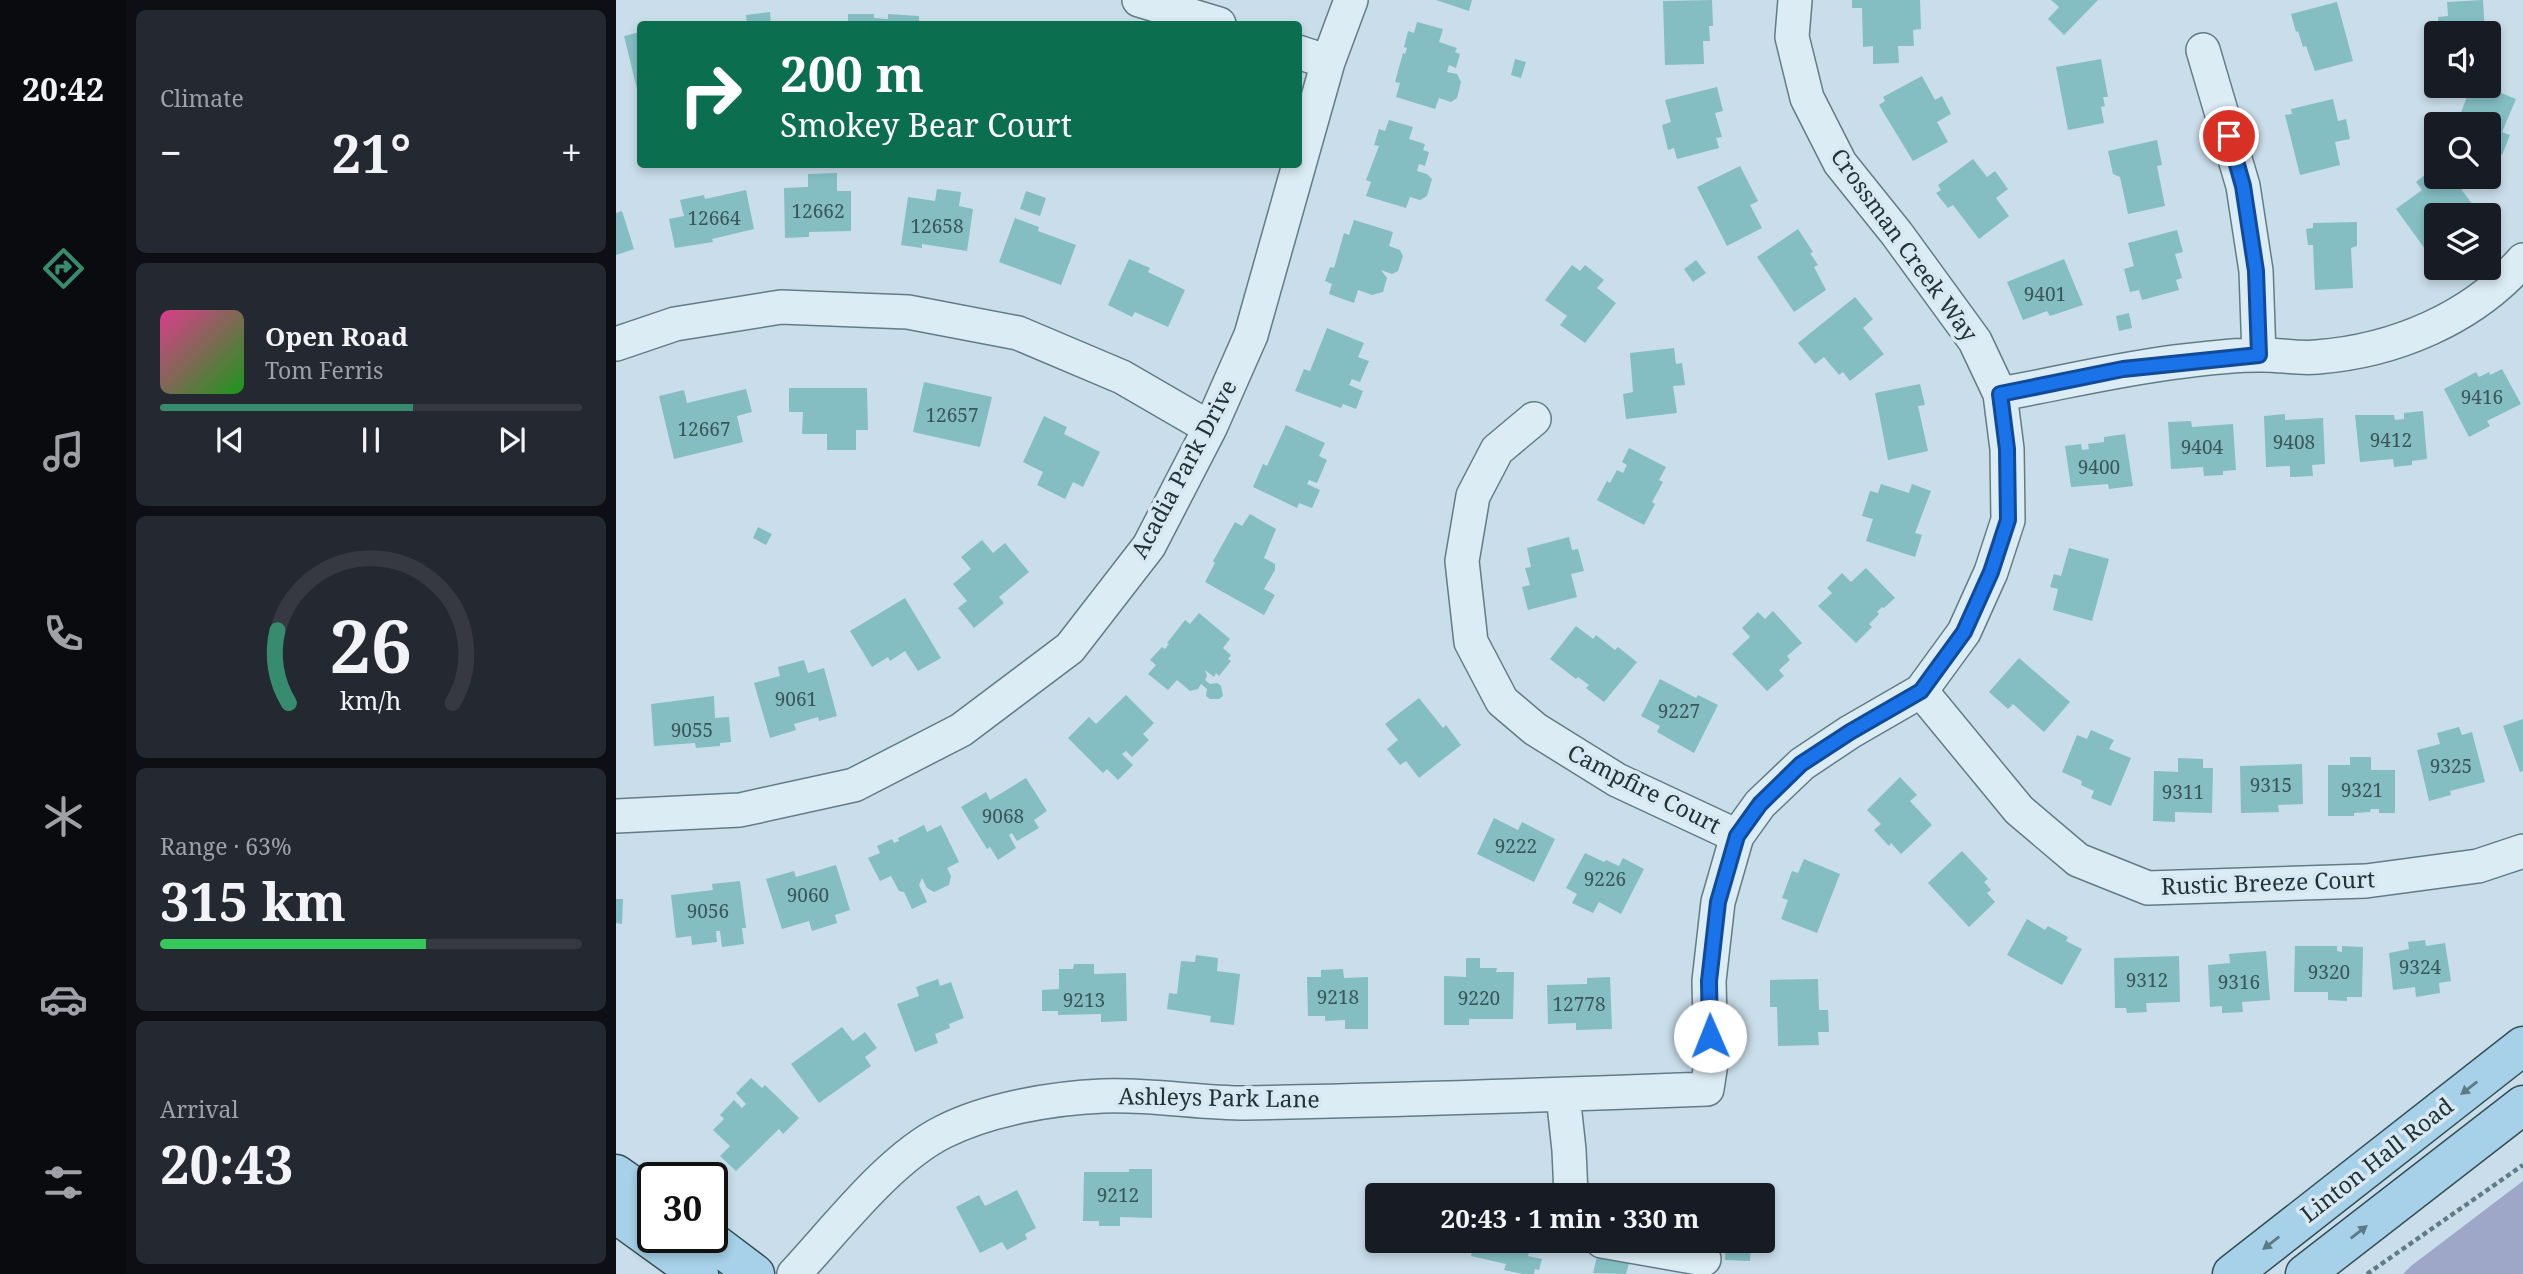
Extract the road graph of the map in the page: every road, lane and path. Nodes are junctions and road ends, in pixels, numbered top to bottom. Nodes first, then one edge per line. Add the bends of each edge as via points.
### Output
1 (1139, 0) edge
2 (1351, 0) edge
3 (1795, 0) edge
4 (1209, 21) edge
5 (2203, 50) dead end
6 (1313, 57) edge
7 (1302, 106) edge
8 (1288, 168) edge
9 (2523, 260) edge
10 (616, 344) edge
11 (2259, 355) junction
12 (2000, 394) junction
13 (1534, 419) dead end
14 (1210, 428) junction
15 (1921, 691) junction
16 (616, 816) edge
17 (1737, 836) junction
18 (2523, 851) edge
19 (2523, 1046) edge
20 (1707, 1089) joint
21 (1563, 1095) junction
22 (2523, 1105) edge
23 (2523, 1166) edge
24 (616, 1174) edge
25 (1570, 1183) edge
26 (637, 1189) edge
27 (616, 1214) edge
28 (727, 1253) edge
29 (1670, 1253) edge
30 (1704, 1259) dead end
31 (698, 1274) edge
32 (755, 1274) edge
33 (794, 1274) edge
34 (2232, 1274) edge
35 (2305, 1274) edge
36 (2367, 1274) edge

1 - 4 street
2 - 6 street, Acadia Park Drive
3 - 12 street, Crossman Creek Way via 1792,37 1807,97 1840,163 1975,341
5 - 11 street via 2243,186 2256,271
6 - 7 street, Acadia Park Drive
8 - 14 street, Acadia Park Drive via 1251,335
9 - 11 street via 2464,312 2397,343 2316,357
10 - 14 street via 675,324 781,307 908,312 1018,333 1122,377
11 - 12 street via 2123,369
12 - 15 street, Crossman Creek Way via 2007,449 2008,520 1964,632
13 - 17 street, Campfire Court via 1497,450 1473,496 1462,561 1471,642 1502,701 1535,729 1617,780
14 - 16 street, Acadia Park Drive via 1149,546 1070,648 961,730 854,785 740,810
15 - 17 street, Crossman Creek Way via 1801,764 1760,804
15 - 18 street, Rustic Breeze Court via 2019,810 2078,860 2148,888 2365,881 2478,866
17 - 20 street, Crossman Creek Way via 1718,902 1709,981 1711,1063
19 -> 34 main road, Linton Hall Road
20 - 21 street, Ashleys Park Lane
21 - 25 street
21 - 33 street, Ashleys Park Lane via 1242,1103 1103,1096 1031,1105 943,1132 905,1157
35 -> 22 main road, Linton Hall Road
23 - 36 path
24 - 26 main road
27 - 31 main road
28 - 32 main road
29 - 30 street

